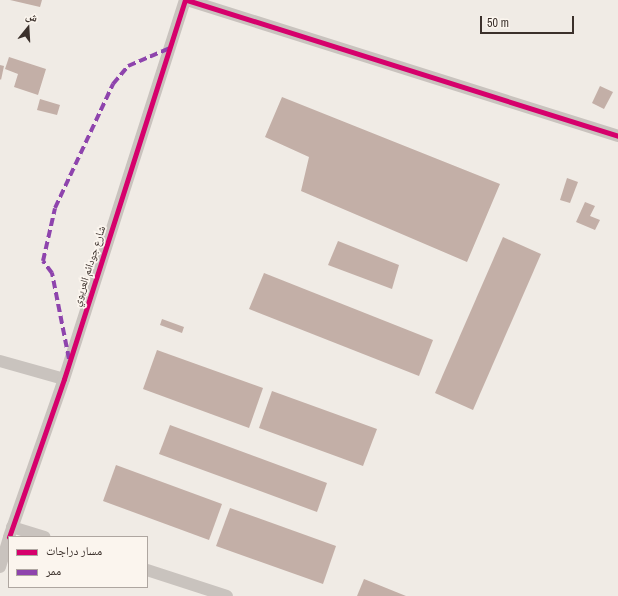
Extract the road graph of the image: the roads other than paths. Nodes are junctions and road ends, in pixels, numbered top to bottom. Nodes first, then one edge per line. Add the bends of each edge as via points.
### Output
1 (186, 0) edge
2 (618, 136) edge
3 (0, 361) edge
4 (64, 379) junction
5 (8, 534) edge
6 (32, 536) edge
7 (0, 567) edge
8 (148, 570) edge
9 (227, 596) edge

1 - 2 street
1 - 4 street, شارع جودائم العريوي
3 - 4 street
4 - 5 street, شارع جودائم العريوي
5 - 6 street
5 - 7 street, شارع جودائم العريوي
8 - 9 street

